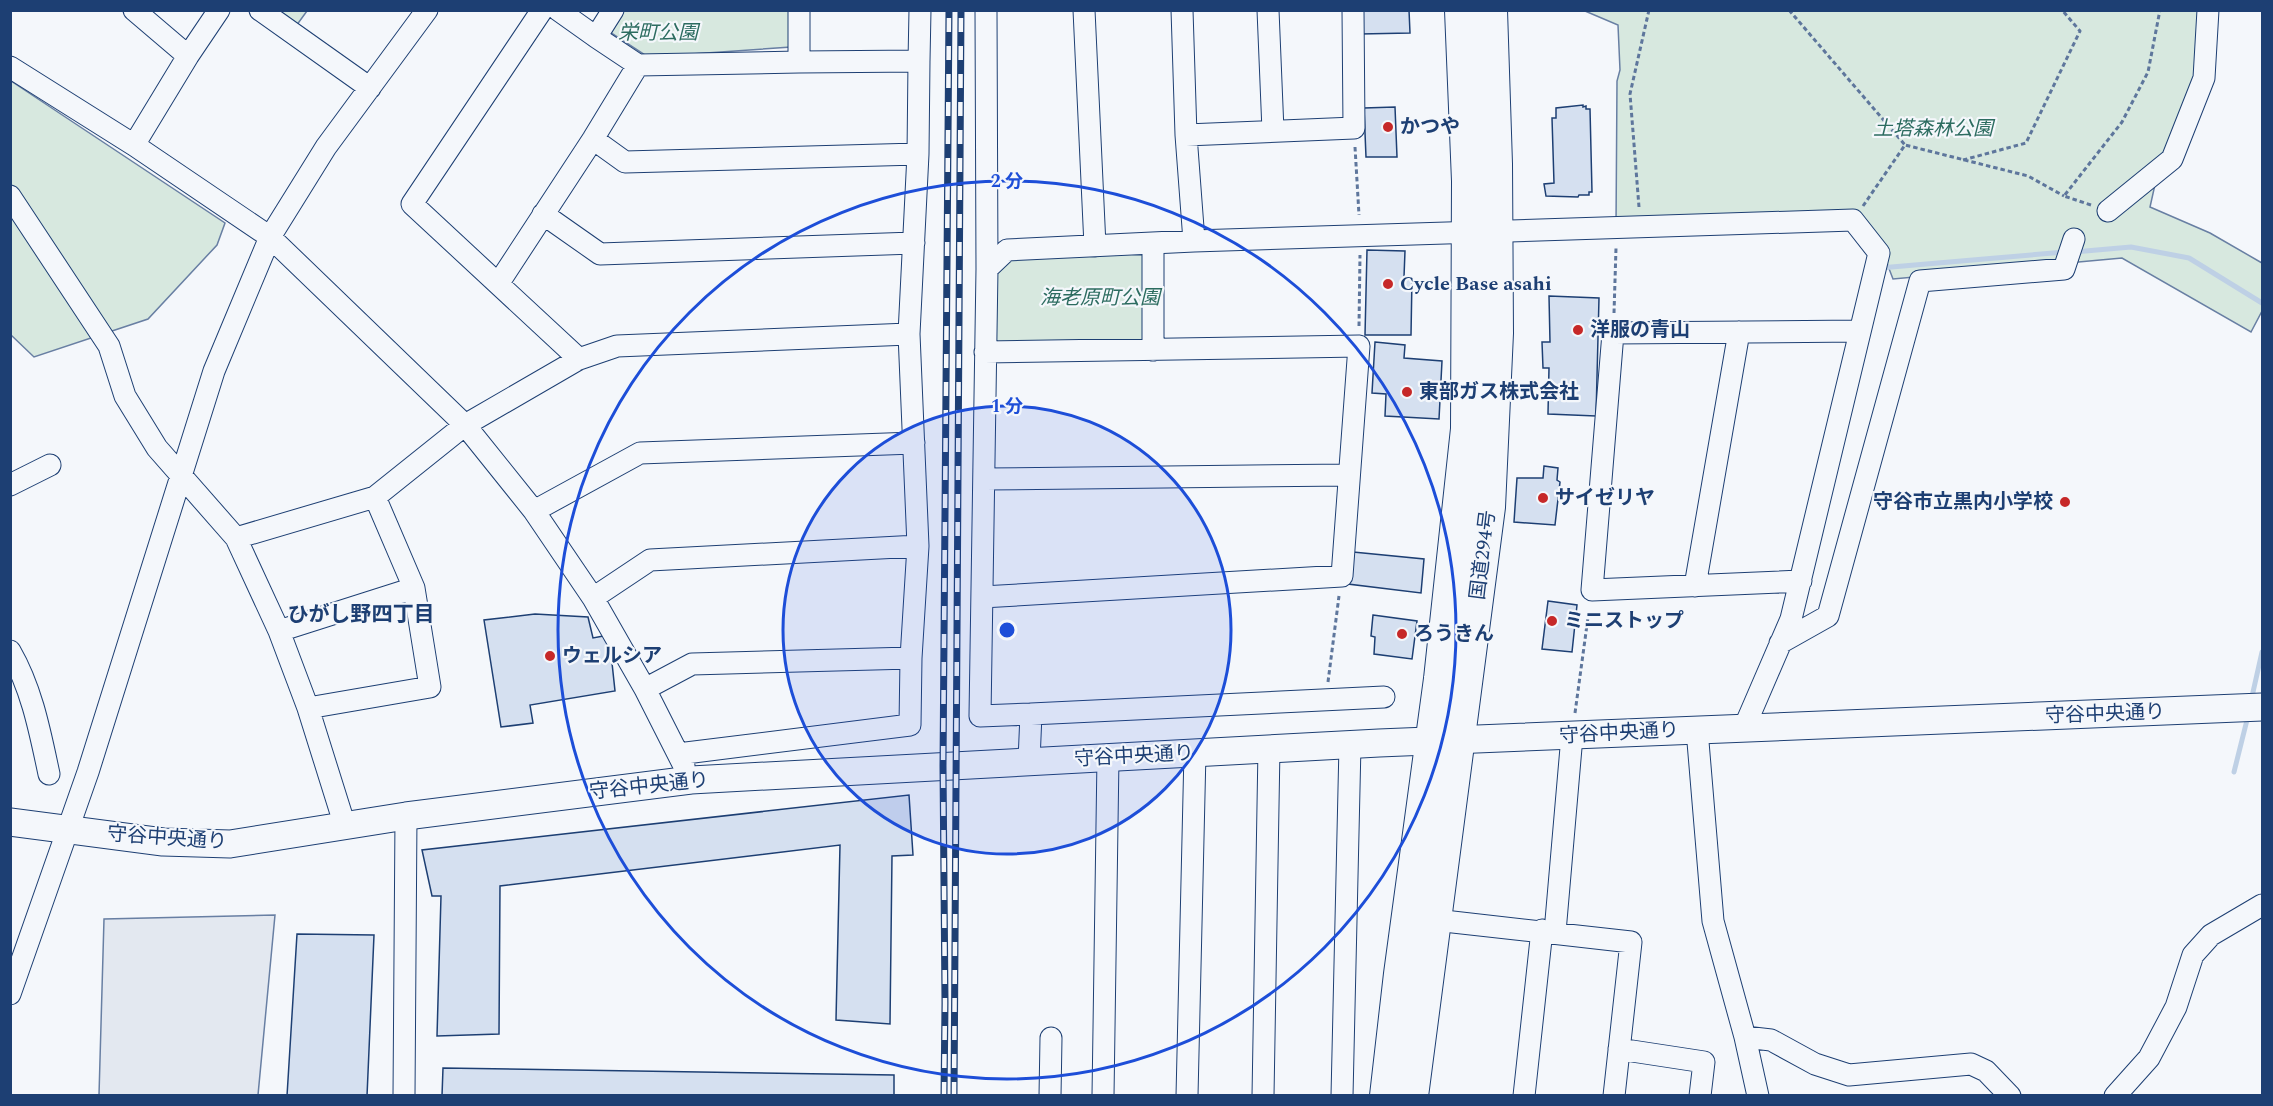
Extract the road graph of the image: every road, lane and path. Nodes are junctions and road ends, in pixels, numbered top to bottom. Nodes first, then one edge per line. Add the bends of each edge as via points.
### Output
1 (134, 10) edge
2 (219, 10) edge
3 (260, 10) edge
4 (427, 10) edge
5 (542, 10) edge
6 (558, 10) edge
7 (612, 10) edge
8 (799, 10) edge
9 (921, 10) edge
10 (986, 10) edge
11 (1083, 10) edge
12 (1182, 10) edge
13 (1268, 10) edge
14 (1353, 10) edge
15 (1461, 10) edge
16 (1491, 10) edge
17 (1649, 10) edge
18 (1789, 10) edge
19 (2062, 10) edge
20 (2160, 10) edge
21 (2208, 10) edge
22 (596, 37) junction
23 (188, 56) junction
24 (799, 62) junction
25 (919, 62) junction
26 (638, 65) junction
27 (10, 67) edge
28 (370, 88) junction
29 (1354, 128) junction
30 (1273, 131) junction
31 (1186, 135) junction
32 (593, 139) junction
33 (1905, 145) junction
34 (134, 146) junction
35 (918, 154) junction
36 (1963, 160) junction
37 (10, 196) edge
38 (2064, 196) junction
39 (2108, 211) joint
40 (543, 214) junction
41 (1853, 220) junction
42 (1616, 226) junction
43 (1639, 226) junction
44 (1482, 233) junction
45 (270, 237) junction
46 (1360, 237) junction
47 (2074, 239) dead end
48 (1194, 241) junction
49 (914, 243) junction
50 (1153, 243) junction
51 (1095, 246) junction
52 (987, 269) junction
53 (498, 284) junction
54 (1860, 331) junction
55 (1739, 332) junction
56 (1613, 333) junction
57 (909, 334) junction
58 (1359, 346) junction
59 (1153, 350) junction
60 (985, 352) junction
61 (579, 359) junction
62 (465, 425) junction
63 (914, 443) junction
64 (50, 465) dead end
65 (181, 475) junction
66 (1350, 475) junction
67 (984, 479) junction
68 (10, 485) edge
69 (375, 497) junction
70 (534, 512) junction
71 (236, 538) junction
72 (918, 546) junction
73 (1342, 576) junction
74 (1801, 581) junction
75 (1695, 586) junction
76 (414, 588) junction
77 (1592, 590) junction
78 (982, 597) junction
79 (593, 598) junction
80 (279, 632) junction
81 (1780, 643) junction
82 (10, 651) edge
83 (911, 658) junction
84 (645, 690) junction
85 (1384, 697) dead end
86 (1326, 699) junction
87 (2262, 707) edge
88 (308, 708) junction
89 (1031, 714) junction
90 (1743, 729) junction
91 (1697, 730) junction
92 (1572, 736) junction
93 (1446, 740) junction
94 (1350, 745) junction
95 (1269, 748) junction
96 (1195, 752) junction
97 (678, 754) junction
98 (1108, 757) junction
99 (1029, 761) junction
100 (49, 774) dead end
101 (691, 780) junction
102 (406, 816) junction
103 (10, 822) edge
104 (345, 826) junction
105 (69, 830) junction
106 (2262, 905) edge
107 (1435, 920) junction
108 (1549, 931) junction
109 (10, 994) edge
110 (1745, 1037) junction
111 (1050, 1038) dead end
112 (1619, 1049) junction
113 (404, 1095) edge
114 (1050, 1095) edge
115 (1103, 1095) edge
116 (1187, 1095) edge
117 (1263, 1095) edge
118 (1342, 1095) edge
119 (1386, 1095) edge
120 (1412, 1095) edge
121 (1524, 1095) edge
122 (1614, 1095) edge
123 (1700, 1095) edge
124 (1758, 1095) edge
125 (2010, 1095) edge
126 (2115, 1095) edge

1 - 23 street
2 - 23 street
3 - 28 street
4 - 28 street
5 - 53 street via 412,204
6 - 22 street
7 - 22 street
8 - 24 street
9 - 25 street
10 - 52 street
11 - 51 street
12 - 31 street
13 - 30 street
14 - 29 street
15 - 44 highway, 国道294号 via 1468,181
16 - 44 highway, 国道294号
17 - 43 path via 1630,94
18 - 33 path
19 - 36 path via 2080,31 2026,143
20 - 38 path via 2148,72 2122,122
21 - 39 street via 2204,78 2172,159
22 - 26 street
23 - 34 street
24 - 25 street
24 - 26 street
25 - 35 street
26 - 32 street
27 - 34 street
28 - 45 street via 326,147
29 - 30 street
29 - 46 path
30 - 31 street
31 - 48 street
32 - 35 street via 625,162
32 - 40 street
33 - 36 path
33 - 41 path
34 - 45 street
35 - 49 street
36 - 38 path via 2028,176
37 - 65 street via 110,346 125,396 157,448
38 - 39 path
40 - 49 street via 600,254
40 - 53 street
41 - 43 street
41 - 54 street via 1879,253
42 - 43 street
42 - 44 street
42 - 56 path
44 - 46 street
44 - 93 highway, 国道294号
45 - 62 street
45 - 65 street via 214,371
46 - 48 street
46 - 58 path
47 - 81 street via 2064,269 1920,281 1828,616
48 - 50 street
49 - 57 street
50 - 51 street
50 - 59 street
51 - 52 street via 1007,250
52 - 60 street
53 - 61 street
54 - 55 street
54 - 74 street
55 - 56 street
55 - 75 street
56 - 77 street
57 - 61 street via 617,346
57 - 63 street
58 - 59 street
58 - 66 street
59 - 60 street
60 - 67 street
61 - 62 street
62 - 69 street
62 - 70 street
63 - 70 street via 640,453
63 - 72 street
64 - 68 street
65 - 71 street
65 - 105 street
66 - 67 street
66 - 73 street
67 - 78 street
69 - 71 street
69 - 76 street
70 - 79 street
71 - 80 street
72 - 79 street via 650,560
72 - 83 street
73 - 78 street
73 - 86 path
74 - 75 street
74 - 81 street
75 - 77 street
76 - 80 street
76 - 88 street via 429,687
77 - 92 path
78 - 89 street via 980,716
79 - 84 street
80 - 88 street
81 - 90 street
82 - 100 street via 35,710
83 - 84 street via 692,664
83 - 97 street via 910,725
84 - 97 street
85 - 86 street
86 - 89 street
87 - 90 main road, 守谷中央通り
88 - 104 street
89 - 99 street
90 - 91 main road, 守谷中央通り
91 - 92 main road, 守谷中央通り
91 - 110 street via 1713,921
92 - 93 main road, 守谷中央通り
92 - 108 street
93 - 94 main road, 守谷中央通り
93 - 107 highway, 国道294号
93 - 119 highway, 国道294号 via 1400,974
94 - 95 main road, 守谷中央通り
94 - 118 street
95 - 96 main road, 守谷中央通り
95 - 117 street
96 - 98 main road, 守谷中央通り
96 - 116 street
97 - 101 street
98 - 99 main road, 守谷中央通り
98 - 115 street
99 - 101 main road, 守谷中央通り
101 - 102 main road, 守谷中央通り
102 - 104 main road, 守谷中央通り
102 - 113 street
103 - 105 main road, 守谷中央通り
104 - 105 main road, 守谷中央通り via 230,844 163,842
105 - 109 street
106 - 126 street via 2211,935 2193,955 2176,1007 2149,1058
107 - 108 street
107 - 120 highway, 国道294号
108 - 112 street via 1631,942
108 - 121 street
110 - 124 street
110 - 125 street via 1772,1040 1815,1064 1849,1076 1971,1065 1986,1071
111 - 114 street
112 - 122 street
112 - 123 street via 1704,1062

